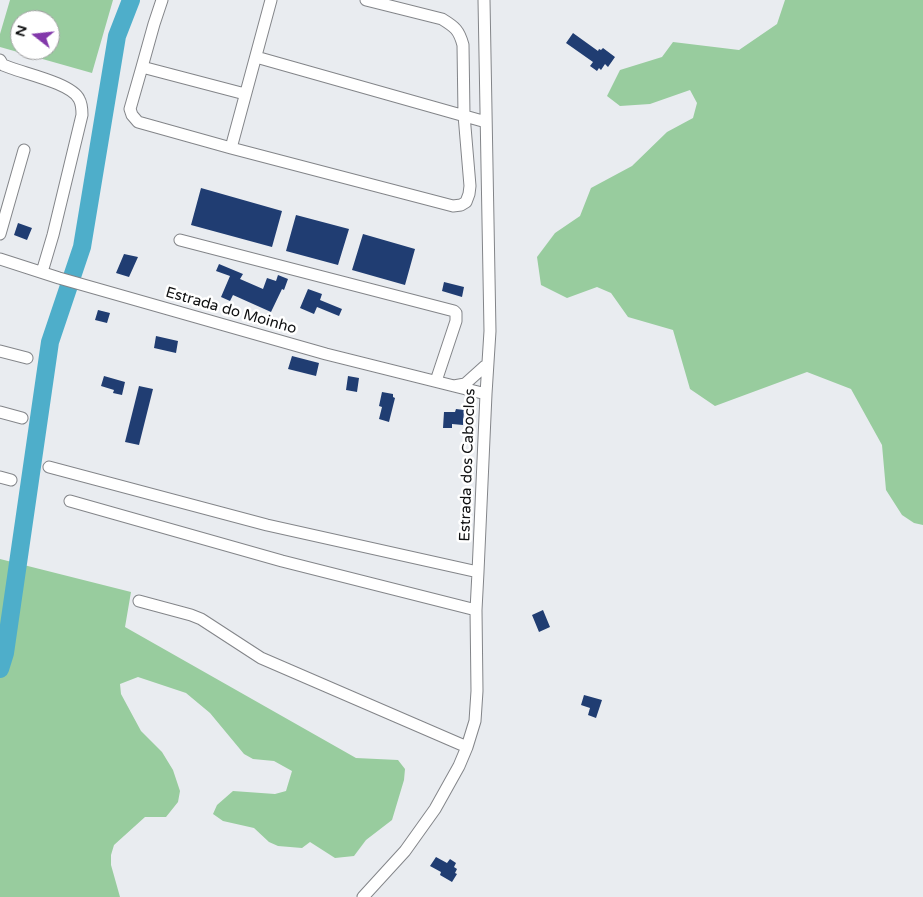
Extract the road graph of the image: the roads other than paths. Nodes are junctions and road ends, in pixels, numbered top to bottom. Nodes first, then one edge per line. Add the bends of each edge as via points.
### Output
1 (162, 0) edge
2 (271, 0) edge
3 (366, 0) edge
4 (484, 0) edge
5 (256, 57) junction
6 (0, 60) edge
7 (142, 67) junction
8 (245, 94) junction
9 (464, 115) junction
10 (486, 122) junction
11 (231, 148) junction
12 (24, 150) dead end
13 (0, 234) edge
14 (180, 240) dead end
15 (0, 259) edge
16 (42, 272) junction
17 (0, 351) edge
18 (27, 358) dead end
19 (487, 367) junction
20 (436, 382) junction
21 (454, 386) junction
22 (486, 394) junction
23 (0, 412) edge
24 (22, 418) dead end
25 (49, 467) dead end
26 (70, 501) dead end
27 (478, 572) junction
28 (139, 601) dead end
29 (476, 610) junction
30 (467, 747) junction
31 (363, 897) edge

1 - 7 street
2 - 5 street
3 - 9 street via 442,19 454,26 463,45
4 - 10 street, Estrada dos Caboclos
5 - 8 street
5 - 9 street
6 - 16 street via 11,68 64,86 74,92 81,106 78,133
7 - 8 street
7 - 11 street via 130,109 138,122
8 - 11 street
9 - 10 street
9 - 11 street via 470,186 466,202 461,205 453,206
10 - 19 street, Estrada dos Caboclos via 490,331
12 - 13 street
14 - 20 street via 454,310 456,321
15 - 16 street, Estrada do Moinho
16 - 20 street, Estrada do Moinho via 326,354
17 - 18 street
19 - 21 street via 465,384
19 - 22 street, Estrada dos Caboclos
20 - 21 street, Estrada do Moinho
21 - 22 street, Estrada do Moinho
22 - 27 street, Estrada dos Caboclos
23 - 24 street
25 - 27 street via 267,524
26 - 29 street via 282,561
27 - 29 street, Estrada dos Caboclos
28 - 30 street via 201,619 261,658
29 - 30 street, Estrada dos Caboclos via 477,691 475,721
30 - 31 street, Estrada dos Caboclos via 435,809 405,851

